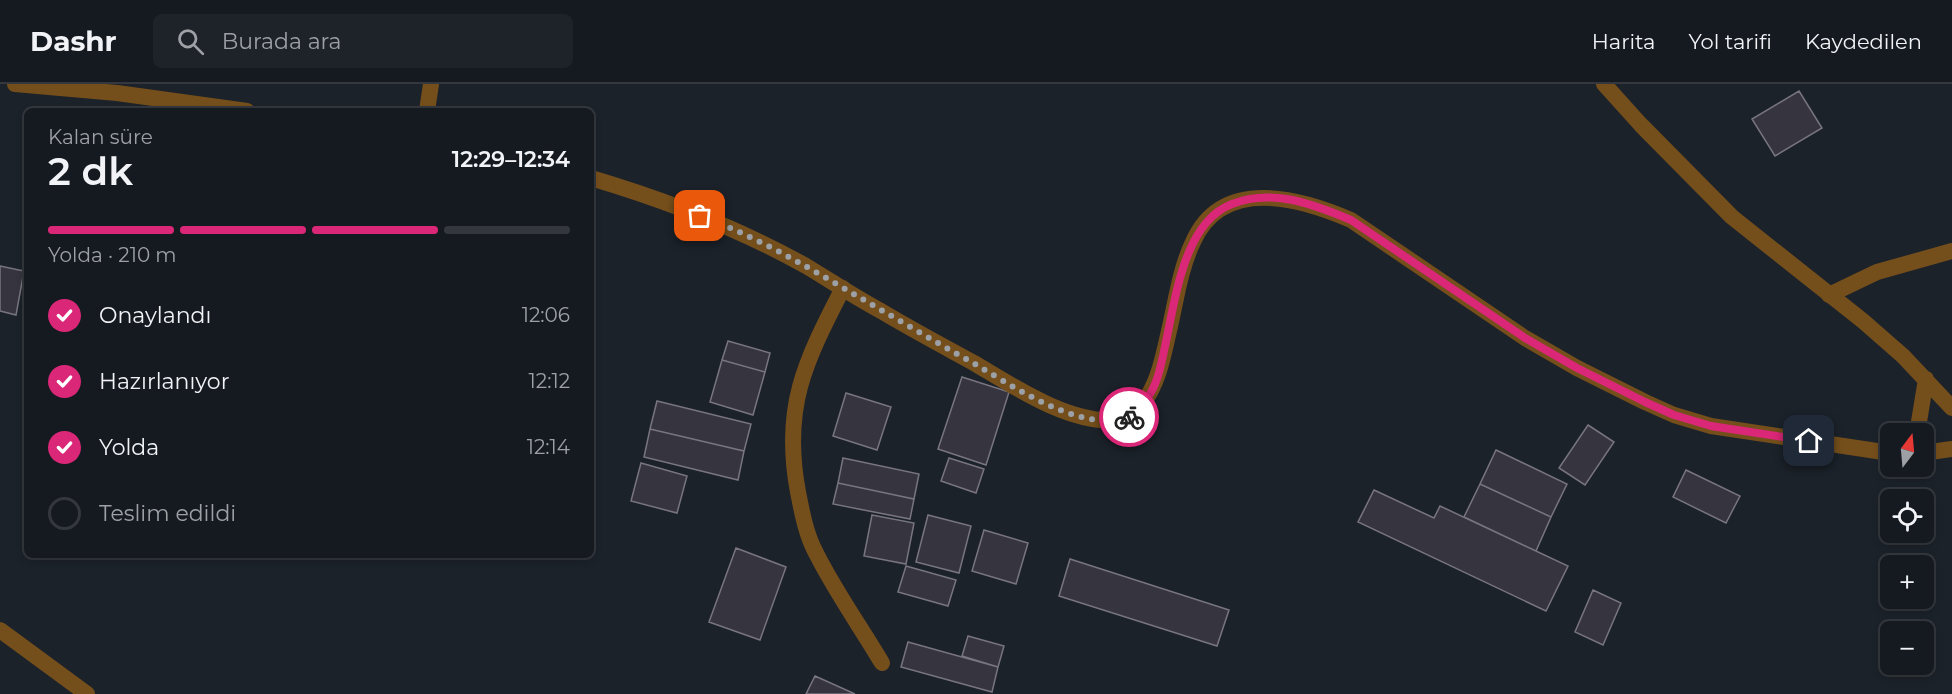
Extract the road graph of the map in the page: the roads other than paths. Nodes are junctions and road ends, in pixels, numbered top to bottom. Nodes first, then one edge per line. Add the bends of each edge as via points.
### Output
1 (15, 84) edge
2 (431, 84) edge
3 (1604, 84) edge
4 (225, 108) edge
5 (427, 108) edge
6 (594, 179) edge
7 (1952, 251) edge
8 (843, 288) junction
9 (1829, 295) junction
10 (1926, 380) junction
11 (1952, 408) edge
12 (1919, 423) edge
13 (1952, 450) edge
14 (1880, 451) edge
15 (1934, 452) edge
16 (0, 630) edge
17 (882, 663) dead end
18 (87, 694) edge

1 - 4 street
2 - 5 street
3 - 9 street via 1732,217
6 - 8 street via 723,224
7 - 9 street via 1877,272
8 - 14 street via 1023,392 1097,420 1128,418 1150,394 1159,374 1186,260 1206,221 1223,208 1244,200 1295,200 1351,220 1525,338 1674,415 1711,426
8 - 17 street via 810,354 800,384 792,437 795,478 814,551
9 - 10 street
10 - 11 street
10 - 12 street
13 - 15 street
16 - 18 street

